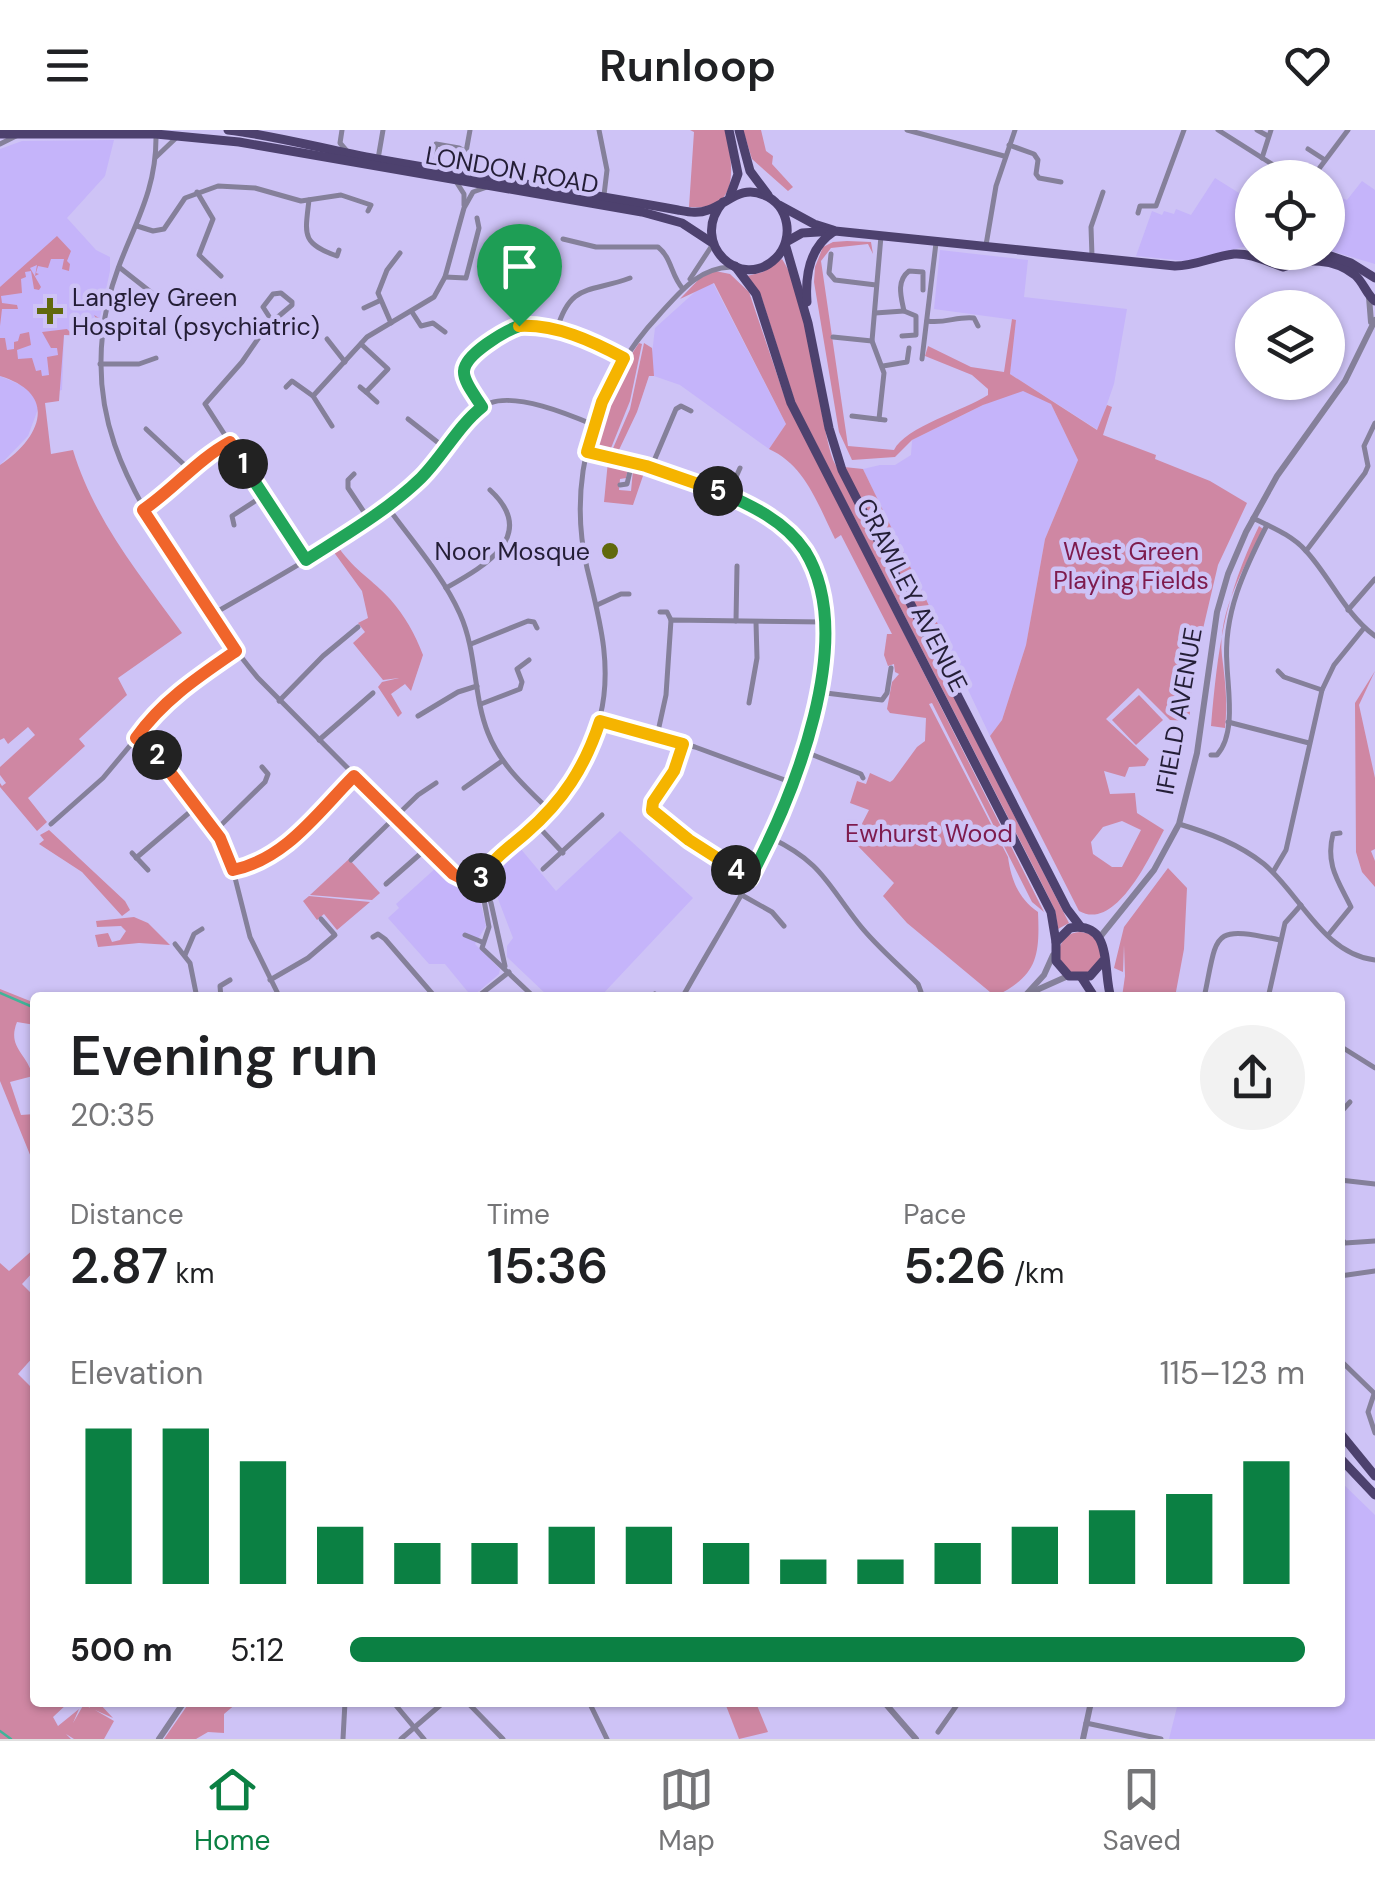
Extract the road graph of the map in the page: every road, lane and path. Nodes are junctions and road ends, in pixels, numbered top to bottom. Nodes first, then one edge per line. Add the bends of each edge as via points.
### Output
1 (228, 130) edge
2 (342, 130) edge
3 (383, 130) edge
4 (470, 130) edge
5 (599, 130) edge
6 (729, 130) edge
7 (738, 130) edge
8 (907, 130) edge
9 (1015, 130) edge
10 (1184, 130) edge
11 (1218, 130) edge
12 (1257, 130) edge
13 (1348, 130) edge
14 (156, 132) edge
15 (265, 133) edge
16 (1270, 133) edge
17 (0, 134) edge
18 (20, 134) junction
19 (280, 134) edge
20 (1230, 134) edge
21 (178, 136) junction
22 (340, 143) junction
23 (0, 144) edge
24 (1009, 145) junction
25 (271, 148) junction
26 (330, 149) junction
27 (1308, 149) dead end
28 (285, 150) junction
29 (466, 152) junction
30 (348, 153) junction
31 (1004, 156) junction
32 (156, 157) junction
33 (1262, 158) junction
34 (378, 159) junction
35 (1265, 160) edge
36 (1325, 160) joint
37 (432, 167) junction
38 (462, 172) junction
39 (454, 181) junction
40 (1061, 182) dead end
41 (488, 187) junction
42 (196, 192) junction
43 (1103, 192) dead end
44 (604, 195) junction
45 (309, 200) junction
46 (725, 200) junction
47 (774, 201) junction
48 (464, 208) junction
49 (368, 211) dead end
50 (1138, 213) dead end
51 (480, 221) dead end
52 (136, 226) junction
53 (835, 230) junction
54 (881, 236) junction
55 (563, 239) dead end
56 (936, 240) junction
57 (786, 243) junction
58 (713, 244) junction
59 (986, 245) junction
60 (400, 253) dead end
61 (831, 254) dead end
62 (1235, 254) edge
63 (337, 256) dead end
64 (1092, 256) junction
65 (1345, 261) edge
66 (379, 265) dead end
67 (734, 266) junction
68 (118, 268) junction
69 (387, 270) junction
70 (1345, 270) edge
71 (221, 276) dead end
72 (445, 277) junction
73 (630, 278) dead end
74 (1375, 278) edge
75 (542, 285) dead end
76 (876, 285) junction
77 (683, 290) junction
78 (923, 290) dead end
79 (152, 293) dead end
80 (1370, 297) edge
81 (379, 302) junction
82 (364, 308) dead end
83 (904, 311) junction
84 (412, 312) junction
85 (875, 313) junction
86 (272, 320) junction
87 (927, 321) junction
88 (808, 323) junction
89 (391, 324) junction
90 (1373, 324) edge
91 (519, 326) junction
92 (978, 326) dead end
93 (422, 328) junction
94 (557, 330) junction
95 (445, 332) dead end
96 (420, 336) dead end
97 (833, 336) dead end
98 (902, 336) dead end
99 (872, 340) junction
100 (360, 343) junction
101 (909, 348) dead end
102 (323, 349) dead end
103 (156, 358) dead end
104 (624, 358) junction
105 (922, 359) dead end
106 (345, 362) junction
107 (394, 363) dead end
108 (100, 364) junction
109 (883, 366) junction
110 (388, 369) junction
111 (292, 381) dead end
112 (314, 396) junction
113 (377, 402) dead end
114 (482, 407) junction
115 (691, 411) dead end
116 (852, 416) dead end
117 (408, 419) dead end
118 (331, 421) dead end
119 (1375, 424) edge
120 (594, 425) junction
121 (146, 428) dead end
122 (230, 442) junction
123 (445, 448) junction
124 (587, 452) junction
125 (632, 462) junction
126 (651, 468) junction
127 (740, 468) dead end
128 (192, 472) junction
129 (354, 474) dead end
130 (620, 485) dead end
131 (490, 490) dead end
132 (264, 496) junction
133 (728, 496) junction
134 (386, 505) junction
135 (143, 510) junction
136 (368, 518) junction
137 (1253, 518) junction
138 (1267, 525) junction
139 (234, 526) dead end
140 (1306, 550) junction
141 (306, 560) junction
142 (737, 566) dead end
143 (1375, 579) edge
144 (446, 588) junction
145 (629, 594) dead end
146 (596, 605) junction
147 (1348, 610) junction
148 (660, 612) dead end
149 (212, 615) junction
150 (671, 620) junction
151 (736, 621) junction
152 (756, 621) junction
153 (824, 622) junction
154 (358, 627) dead end
155 (537, 628) dead end
156 (1364, 628) junction
157 (1375, 636) edge
158 (472, 644) junction
159 (236, 651) junction
160 (529, 660) dead end
161 (891, 668) dead end
162 (1278, 671) dead end
163 (478, 686) junction
164 (1322, 690) junction
165 (818, 692) junction
166 (373, 693) dead end
167 (278, 701) junction
168 (749, 703) dead end
169 (481, 704) junction
170 (418, 716) dead end
171 (600, 721) junction
172 (1228, 722) junction
173 (657, 736) junction
174 (136, 738) junction
175 (318, 740) junction
176 (1309, 743) junction
177 (683, 744) junction
178 (803, 751) junction
179 (1211, 755) dead end
180 (502, 760) junction
181 (262, 767) dead end
182 (354, 776) junction
183 (863, 778) dead end
184 (436, 783) dead end
185 (793, 783) junction
186 (464, 788) dead end
187 (197, 806) junction
188 (550, 811) junction
189 (602, 815) dead end
190 (396, 818) junction
191 (50, 824) dead end
192 (536, 824) junction
193 (1179, 824) junction
194 (215, 831) junction
195 (1340, 833) dead end
196 (770, 838) junction
197 (427, 848) junction
198 (562, 853) junction
199 (351, 860) dead end
200 (543, 869) dead end
201 (148, 870) dead end
202 (233, 870) junction
203 (1273, 872) junction
204 (750, 878) junction
205 (480, 879) junction
206 (386, 884) dead end
207 (740, 894) junction
208 (1300, 905) junction
209 (322, 919) dead end
210 (784, 926) dead end
211 (1080, 926) junction
212 (202, 930) dead end
213 (465, 934) dead end
214 (1328, 935) junction
215 (374, 936) dead end
216 (1100, 937) junction
217 (484, 939) junction
218 (497, 939) junction
219 (1280, 940) junction
220 (1056, 942) junction
221 (174, 944) dead end
222 (499, 948) junction
223 (185, 954) junction
224 (489, 954) junction
225 (1054, 954) junction
226 (1104, 960) junction
227 (1375, 960) edge
228 (507, 970) junction
229 (1069, 976) junction
230 (1082, 978) junction
231 (230, 980) dead end
232 (270, 980) junction
233 (196, 992) edge
234 (220, 992) edge
235 (277, 992) edge
236 (431, 992) edge
237 (482, 992) edge
238 (529, 992) edge
239 (685, 992) edge
240 (920, 992) edge
241 (1028, 992) edge
242 (1034, 992) edge
243 (1091, 992) edge
244 (1109, 992) edge
245 (1205, 992) edge
246 (1269, 992) edge
247 (1345, 1049) edge
248 (1375, 1068) edge
249 (1350, 1102) dead end
250 (1345, 1108) edge
251 (1345, 1181) edge
252 (1375, 1184) edge
253 (1375, 1241) edge
254 (1345, 1243) edge
255 (1375, 1271) edge
256 (1345, 1275) edge
257 (1345, 1365) edge
258 (1375, 1393) edge
259 (1375, 1433) edge
260 (1345, 1440) edge
261 (1345, 1463) edge
262 (1375, 1480) edge
263 (1375, 1495) edge
264 (181, 1707) edge
265 (345, 1707) edge
266 (397, 1707) edge
267 (438, 1707) edge
268 (473, 1707) edge
269 (592, 1707) edge
270 (888, 1707) edge
271 (956, 1707) edge
272 (1090, 1707) edge
273 (1085, 1723) junction
274 (414, 1728) junction
275 (938, 1732) dead end
276 (159, 1739) edge
277 (343, 1739) edge
278 (401, 1739) edge
279 (424, 1739) edge
280 (504, 1739) edge
281 (608, 1739) edge
282 (916, 1739) edge
283 (1083, 1739) edge
284 (1162, 1739) edge

1 - 15 main road, LONDON ROAD
2 - 22 street
3 - 34 street
4 - 29 street
5 - 44 street
6 - 46 main road via 738,174
7 - 47 main road via 750,171
8 - 31 street
9 - 24 street
10 - 50 street via 1156,206 1140,206
11 - 20 street
12 - 16 street
13 - 36 street
14 - 18 main road, LONDON ROAD
14 - 21 main road, LONDON ROAD
14 - 32 street
15 - 19 main road, LONDON ROAD
15 - 25 street
16 - 33 street
17 - 18 main road, LONDON ROAD
18 - 23 street
19 - 26 main road, LONDON ROAD
19 - 28 street
20 - 33 street
21 - 25 main road, LONDON ROAD
21 - 32 street
22 - 26 street
22 - 30 street
24 - 31 street
24 - 40 street via 1034,154 1039,178
25 - 28 main road, LONDON ROAD
26 - 30 main road, LONDON ROAD
27 - 36 street
28 - 39 main road, LONDON ROAD
29 - 37 street via 436,144
29 - 38 street
30 - 34 main road, LONDON ROAD
31 - 59 street
32 - 52 street
33 - 35 street
34 - 37 main road, LONDON ROAD
37 - 38 main road, LONDON ROAD
38 - 44 main road, LONDON ROAD
39 - 41 main road, LONDON ROAD
39 - 48 street
41 - 48 street via 473,192
41 - 58 main road, LONDON ROAD via 664,218
42 - 45 street via 242,186
42 - 52 street via 181,202 164,230
42 - 71 street via 213,219 199,256
43 - 64 street via 1091,227
44 - 46 main road, LONDON ROAD via 694,213
45 - 49 street via 340,194 370,206
45 - 63 street via 307,237
46 - 47 main road via 753,192
46 - 58 main road via 712,221
47 - 53 main road
47 - 57 main road via 788,226
48 - 72 street
51 - 72 street via 466,278
52 - 68 street
53 - 54 main road
53 - 57 main road via 802,233
53 - 88 main road via 810,262
54 - 56 main road
54 - 76 street
55 - 77 street via 604,248 658,247
56 - 59 main road
56 - 87 street
57 - 67 main road via 764,266
57 - 88 main road, CRAWLEY AVENUE
58 - 67 main road
58 - 77 street
59 - 64 main road
60 - 69 street
61 - 76 street via 835,280
62 - 64 main road via 1184,266
65 - 74 main road
66 - 69 street
67 - 77 street via 710,269
67 - 220 main road, CRAWLEY AVENUE via 756,294 791,403 1051,912
68 - 79 street
68 - 108 street
69 - 81 street
70 - 80 main road
72 - 84 street via 434,297
73 - 94 street via 570,299
74 - 80 main road
75 - 91 street via 526,284
76 - 85 street
77 - 104 street
78 - 83 street via 920,270 904,275
80 - 90 street, IFIELD AVENUE
81 - 82 street
81 - 89 street
83 - 85 street
83 - 98 street via 916,316 918,332
84 - 89 street
84 - 93 street
85 - 99 street
86 - 86 street via 264,307 281,293 292,305
86 - 122 street via 205,404
87 - 92 street via 974,318
87 - 105 street
88 - 211 main road, CRAWLEY AVENUE via 842,470
89 - 100 street
90 - 137 street, IFIELD AVENUE via 1345,382
91 - 94 street
91 - 114 street via 496,336 465,367
93 - 95 street via 434,323
93 - 96 street
94 - 104 street
97 - 99 street
99 - 109 street
100 - 106 street
100 - 110 street
101 - 109 street via 907,362
102 - 106 street via 329,342
103 - 108 street
104 - 120 street
106 - 112 street
107 - 110 street
108 - 135 street via 112,441
109 - 116 street via 882,420
110 - 113 street via 363,390
111 - 112 street
112 - 118 street
114 - 120 street via 522,401
114 - 123 street
115 - 126 street via 676,408
117 - 123 street
119 - 140 street via 1364,446 1365,473
120 - 124 street
121 - 128 street
122 - 128 street
122 - 132 street
123 - 134 street
124 - 125 street
124 - 146 street via 581,525
125 - 126 street
125 - 130 street via 628,484
126 - 133 street
127 - 133 street
128 - 135 street
129 - 136 street via 348,488
131 - 144 street via 506,512 503,548
132 - 139 street via 231,518
132 - 141 street
133 - 153 street via 774,520 798,542 819,585
134 - 136 street
134 - 144 street
135 - 149 street
136 - 141 street
137 - 138 street
137 - 193 street, IFIELD AVENUE via 1220,598 1197,753
138 - 140 street
138 - 172 street via 1230,612
140 - 147 street
141 - 149 street
142 - 151 street
143 - 147 street
144 - 158 street
145 - 146 street
146 - 171 street via 606,664
147 - 156 street
148 - 150 street
149 - 159 street
150 - 151 street
150 - 173 street
151 - 152 street
152 - 153 street
152 - 168 street
153 - 165 street
154 - 167 street
155 - 158 street via 528,621
156 - 157 street
156 - 164 street
158 - 163 street
159 - 167 street
159 - 174 street via 168,700
160 - 169 street via 517,669 520,689
161 - 165 street via 882,700
162 - 164 street
163 - 169 street
163 - 170 street
164 - 176 street
165 - 178 street
166 - 175 street
167 - 175 street
169 - 180 street
171 - 173 street
171 - 188 street via 579,773
172 - 176 street
172 - 179 street via 1222,751
173 - 177 street
174 - 187 street via 163,760
174 - 191 street
175 - 182 street
176 - 203 street via 1286,850
177 - 185 street
177 - 204 street via 652,810
178 - 183 street
178 - 185 street
180 - 186 street
180 - 188 street
181 - 194 street via 266,782
182 - 190 street
182 - 202 street via 280,851
184 - 190 street
185 - 196 street
187 - 194 street
187 - 201 street via 134,856
188 - 192 street
189 - 198 street
190 - 197 street
190 - 199 street
192 - 198 street
192 - 205 street
193 - 203 street via 1236,846
193 - 216 street, IFIELD AVENUE via 1154,870
194 - 202 street
195 - 214 street via 1332,834 1330,860 1351,907
196 - 204 street
196 - 240 street via 828,878
197 - 205 street via 457,877
197 - 206 street
198 - 200 street
202 - 232 street via 245,925
203 - 208 street
204 - 207 street
205 - 217 street via 489,926
205 - 218 street
207 - 210 street
207 - 239 street
208 - 214 street
208 - 219 street
209 - 232 street via 334,935
211 - 216 main road
211 - 220 main road
212 - 223 street via 192,934
213 - 217 street
214 - 227 street
215 - 236 street via 383,936
216 - 226 main road
217 - 218 street
217 - 224 street
218 - 222 street
219 - 245 street via 1240,931 1225,935 1215,948
219 - 246 street
220 - 225 main road
221 - 223 street
222 - 224 street
222 - 228 street
223 - 233 street
224 - 228 street
225 - 229 main road
225 - 241 street
226 - 230 main road
226 - 244 main road
228 - 237 street
228 - 238 street
229 - 230 main road
229 - 242 street
230 - 243 main road
231 - 234 street
232 - 235 street
247 - 248 street
249 - 250 street
251 - 252 street
253 - 254 street
255 - 256 street
257 - 258 street
258 - 259 street via 1368,1412
260 - 262 main road
261 - 263 main road
264 - 276 street
265 - 277 street
266 - 274 street
267 - 274 street
268 - 280 street
269 - 281 street
270 - 282 street
271 - 275 street
272 - 273 street
273 - 283 street
273 - 284 street
274 - 278 street
274 - 279 street

